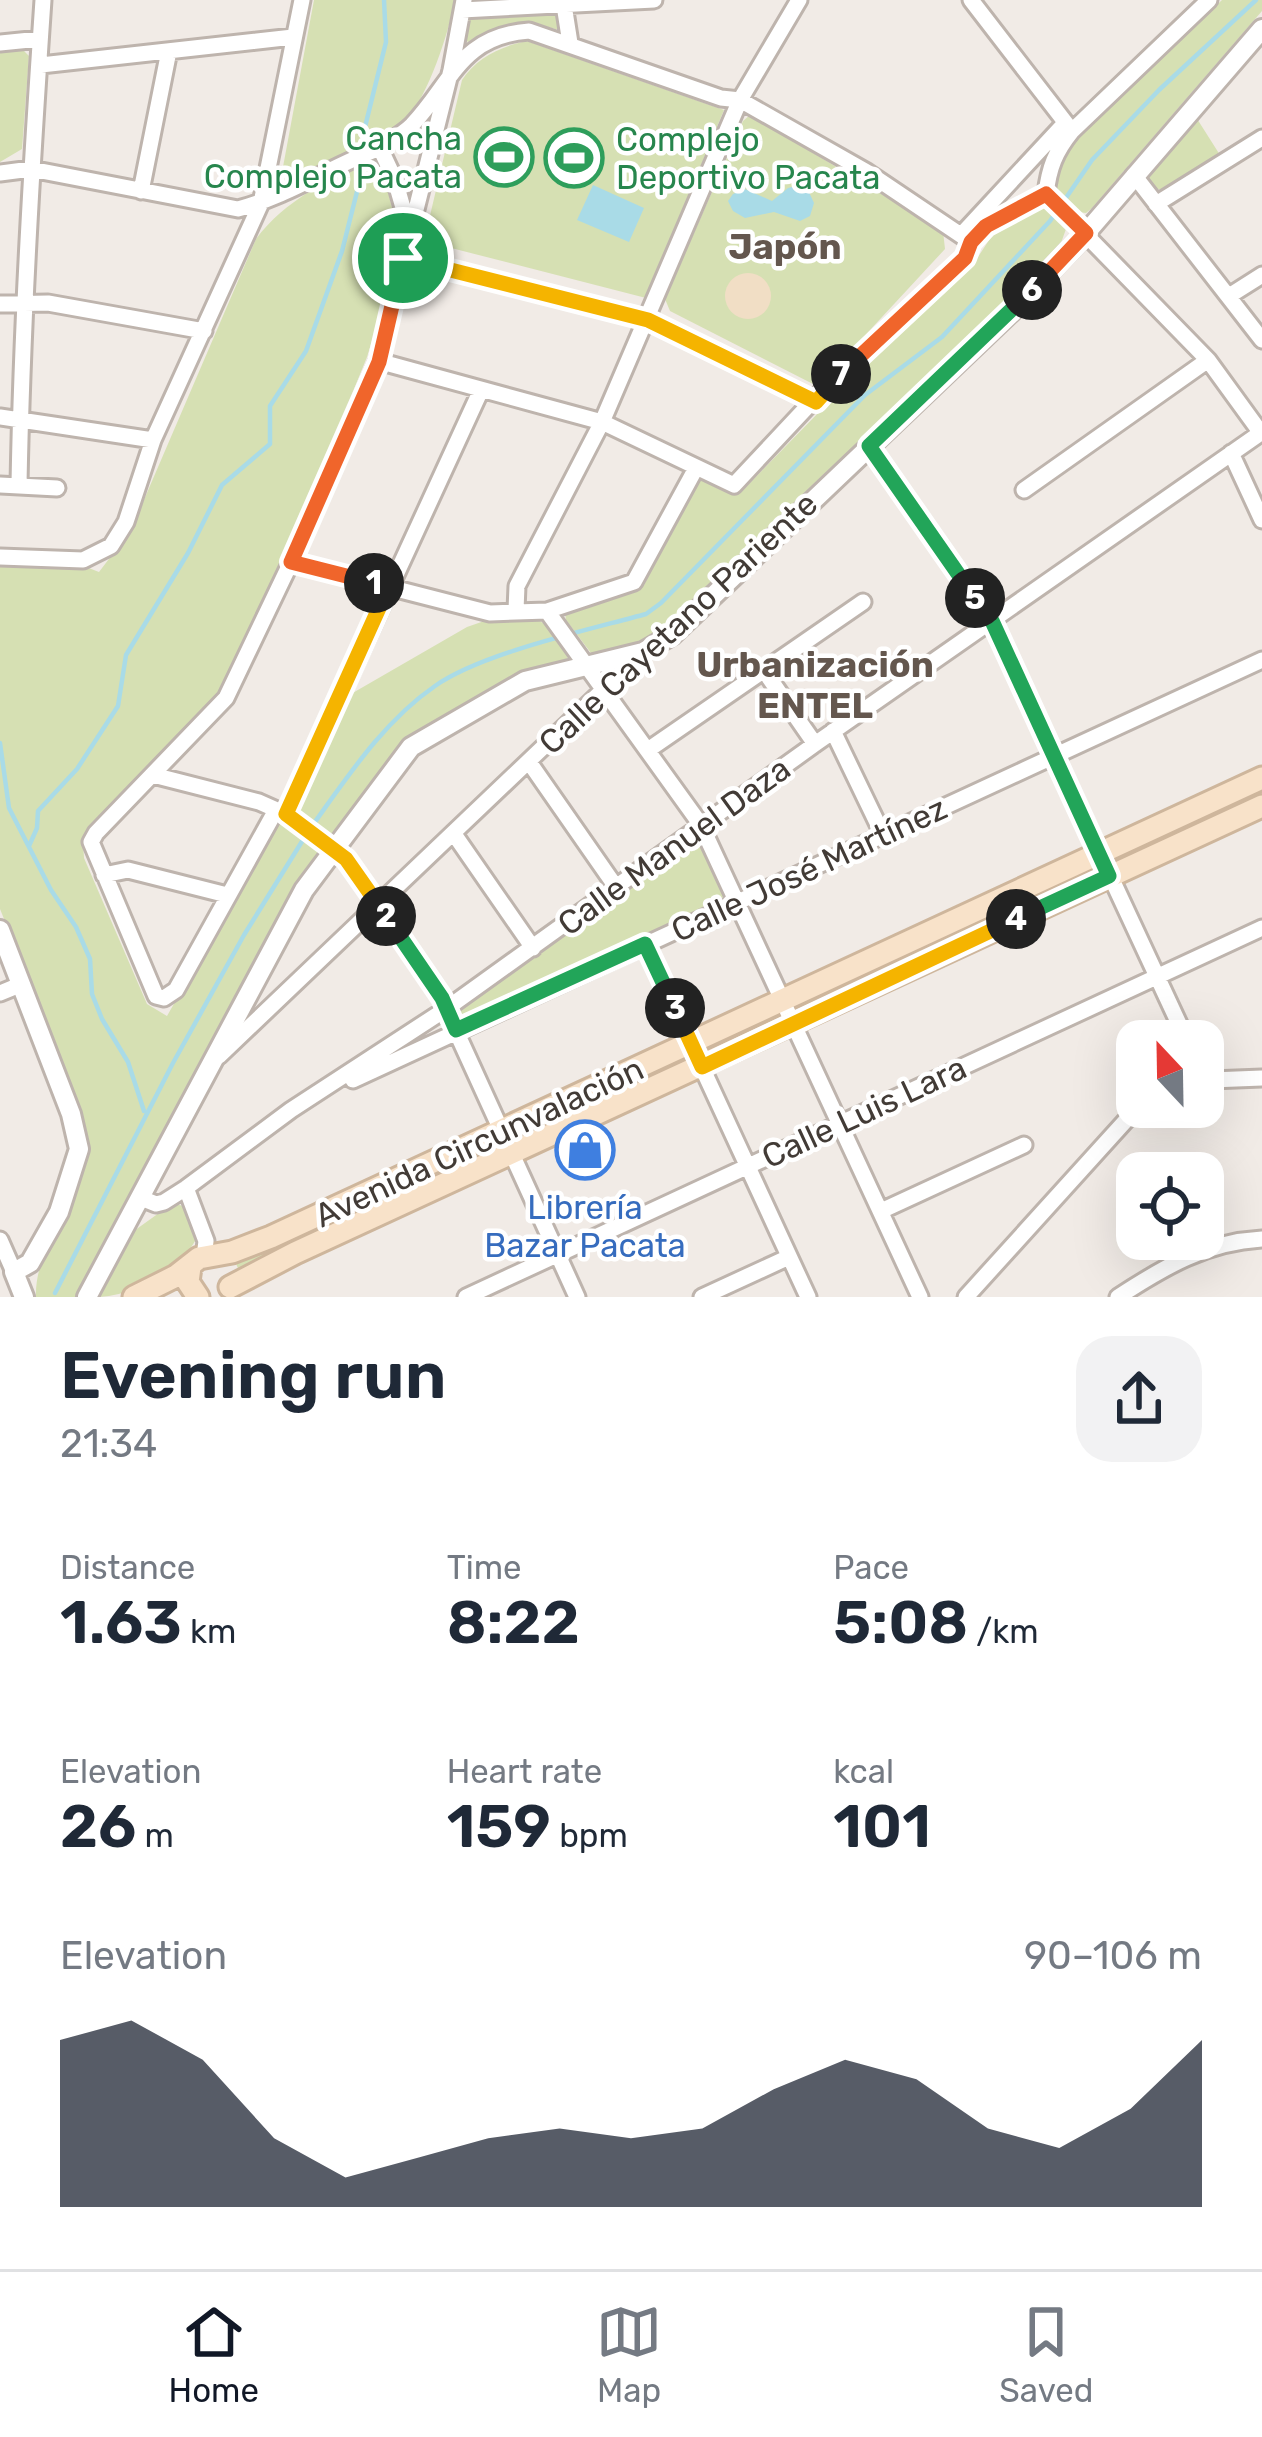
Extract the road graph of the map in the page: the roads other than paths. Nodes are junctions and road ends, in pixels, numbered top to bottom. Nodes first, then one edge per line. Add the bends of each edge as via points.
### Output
1 (43, 0) edge
2 (302, 0) edge
3 (655, 0) edge
4 (800, 0) edge
5 (971, 0) edge
6 (1209, 0) edge
7 (463, 5) edge
8 (564, 5) junction
9 (1262, 29) edge
10 (293, 37) junction
11 (40, 39) junction
12 (0, 43) edge
13 (571, 44) junction
14 (169, 51) junction
15 (41, 65) junction
16 (451, 70) junction
17 (740, 100) junction
18 (1068, 127) junction
19 (1262, 137) edge
20 (380, 148) junction
21 (31, 169) junction
22 (0, 173) edge
23 (1134, 176) junction
24 (141, 191) junction
25 (1049, 197) junction
26 (261, 203) junction
27 (1156, 204) junction
28 (410, 232) junction
29 (1086, 233) junction
30 (967, 238) junction
31 (403, 258) junction
32 (1262, 275) edge
33 (1229, 296) junction
34 (26, 302) junction
35 (0, 304) edge
36 (648, 320) junction
37 (204, 331) junction
38 (1262, 340) edge
39 (1208, 360) junction
40 (379, 362) junction
41 (481, 390) junction
42 (816, 402) junction
43 (0, 417) edge
44 (20, 418) junction
45 (602, 422) junction
46 (1261, 433) edge
47 (153, 440) junction
48 (869, 446) junction
49 (1231, 453) junction
50 (696, 468) junction
51 (19, 484) junction
52 (0, 485) edge
53 (57, 488) dead end
54 (1024, 490) dead end
55 (1262, 520) edge
56 (0, 556) edge
57 (291, 562) junction
58 (389, 586) junction
59 (863, 602) dead end
60 (516, 610) junction
61 (547, 611) junction
62 (992, 621) junction
63 (644, 652) junction
64 (1262, 660) edge
65 (588, 666) junction
66 (763, 669) junction
67 (603, 689) junction
68 (833, 731) junction
69 (815, 744) junction
70 (648, 750) junction
71 (1054, 756) junction
72 (529, 762) junction
73 (153, 775) junction
74 (1262, 778) edge
75 (1262, 806) edge
76 (281, 812) junction
77 (701, 825) junction
78 (454, 834) junction
79 (883, 835) junction
80 (334, 847) junction
81 (1098, 854) junction
82 (104, 875) junction
83 (1109, 876) junction
84 (616, 887) junction
85 (227, 895) junction
86 (738, 902) junction
87 (380, 907) junction
88 (1262, 928) edge
89 (0, 930) edge
90 (645, 944) junction
91 (532, 948) junction
92 (1159, 976) junction
93 (22, 984) junction
94 (0, 993) edge
95 (784, 1000) junction
96 (446, 1009) junction
97 (1178, 1020) edge
98 (794, 1022) junction
99 (456, 1030) junction
100 (692, 1044) junction
101 (213, 1062) junction
102 (702, 1067) junction
103 (1262, 1078) edge
104 (1224, 1079) edge
105 (291, 1110) junction
106 (840, 1121) junction
107 (1119, 1128) edge
108 (504, 1130) junction
109 (1024, 1145) dead end
110 (515, 1153) junction
111 (748, 1166) junction
112 (186, 1188) junction
113 (141, 1198) junction
114 (881, 1211) junction
115 (1262, 1239) edge
116 (0, 1240) edge
117 (558, 1255) junction
118 (789, 1257) junction
119 (203, 1260) junction
120 (14, 1272) junction
121 (227, 1293) edge
122 (24, 1297) edge
123 (87, 1297) edge
124 (134, 1297) edge
125 (198, 1297) edge
126 (466, 1297) edge
127 (578, 1297) edge
128 (702, 1297) edge
129 (808, 1297) edge
130 (920, 1297) edge
131 (966, 1297) edge
132 (1118, 1297) edge

1 - 11 street
2 - 10 street
3 - 8 street
4 - 17 street
5 - 18 street
6 - 18 street
7 - 8 street
7 - 16 street
8 - 13 street
9 - 23 street, Calle Cayetano Pariente
10 - 14 street
10 - 26 street
11 - 12 street
11 - 15 street
13 - 16 street via 514,32 479,46
13 - 17 street
14 - 15 street
14 - 24 street
15 - 21 street
16 - 20 street via 412,125
16 - 28 street
17 - 30 street
17 - 36 street
18 - 25 street
18 - 30 street
19 - 27 street
20 - 26 street
20 - 28 street
21 - 22 street
21 - 24 street
21 - 34 street
23 - 27 street
23 - 29 street, Calle Cayetano Pariente
24 - 26 street via 238,209
25 - 29 street
25 - 30 street
26 - 37 street
27 - 33 street
28 - 31 street
29 - 39 street
29 - 48 street, Calle Cayetano Pariente
30 - 42 street via 965,258
31 - 36 street
31 - 40 street
32 - 33 street
33 - 38 street
34 - 35 street
34 - 37 street
34 - 44 street
36 - 42 street
36 - 45 street
37 - 47 street
39 - 46 street
39 - 54 street
40 - 41 street
40 - 57 street
41 - 45 street
41 - 58 street
42 - 50 street via 734,485
43 - 44 street
44 - 47 street
44 - 51 street
45 - 50 street
45 - 60 street via 517,586
46 - 49 street, Calle Manuel Daza
47 - 56 street via 111,546 82,560
48 - 62 street
48 - 63 street, Calle Cayetano Pariente via 672,635
49 - 55 street
49 - 62 street, Calle Manuel Daza
50 - 61 street via 634,583
51 - 52 street
51 - 53 street
57 - 58 street
57 - 73 street via 236,681
58 - 60 street via 475,610
58 - 76 street
59 - 66 street
60 - 61 street
61 - 65 street
62 - 68 street, Calle Manuel Daza
62 - 71 street
63 - 65 street
63 - 67 street, Calle Cayetano Pariente
64 - 71 street, Calle José Martínez
65 - 67 street
65 - 80 street via 525,681 411,747
66 - 69 street
66 - 70 street
67 - 70 street
67 - 72 street, Calle Cayetano Pariente
68 - 69 street, Calle Manuel Daza
68 - 79 street
69 - 77 street, Calle Manuel Daza
70 - 77 street
71 - 79 street, Calle José Martínez
71 - 81 street
72 - 78 street, Calle Cayetano Pariente
72 - 84 street
73 - 76 street
73 - 82 street via 96,833
74 - 81 main road, Avenida Circunvalación
75 - 83 main road, Avenida Circunvalación
76 - 80 street
76 - 85 street
77 - 84 street, Calle Manuel Daza
77 - 86 street
78 - 87 street, Calle Cayetano Pariente
78 - 91 street
79 - 86 street, Calle José Martínez
80 - 87 street
80 - 101 street
81 - 83 street
81 - 95 main road, Avenida Circunvalación
82 - 85 street via 128,870
82 - 85 street via 150,990 164,998 176,990
83 - 92 street
83 - 98 main road, Avenida Circunvalación
84 - 91 street, Calle Manuel Daza
86 - 90 street, Calle José Martínez
86 - 95 street
87 - 96 street
87 - 101 street, Calle Cayetano Pariente
88 - 92 street, Calle Luis Lara
89 - 93 street
90 - 99 street, Calle José Martínez
90 - 100 street
91 - 96 street, Calle Manuel Daza
92 - 97 street
92 - 106 street, Calle Luis Lara
93 - 94 street
93 - 120 street via 79,1149 59,1212 30,1263
95 - 98 street
95 - 100 main road, Avenida Circunvalación
96 - 99 street
96 - 105 street, Calle Manuel Daza
98 - 102 main road, Avenida Circunvalación
98 - 106 street
99 - 105 street, Calle José Martínez
99 - 108 street
100 - 102 street
100 - 108 main road, Avenida Circunvalación
101 - 113 street, Calle Cayetano Pariente
102 - 110 main road, Avenida Circunvalación
102 - 111 street
103 - 104 street
105 - 112 street, Calle Manuel Daza
106 - 111 street, Calle Luis Lara
106 - 114 street
107 - 131 street
108 - 110 street
108 - 119 main road, Avenida Circunvalación via 249,1247
109 - 114 street
110 - 117 street
110 - 121 main road, Avenida Circunvalación via 295,1253
111 - 117 street, Calle Luis Lara
111 - 118 street
112 - 113 street, Calle Manuel Daza via 155,1204
112 - 119 street via 206,1240
113 - 123 street, Calle Cayetano Pariente
114 - 130 street
115 - 132 street via 1186,1257
116 - 120 street
117 - 126 street, Calle Luis Lara
117 - 127 street
118 - 128 street
118 - 129 street
119 - 121 main road via 230,1271
119 - 124 main road, Avenida Circunvalación
119 - 125 main road via 189,1286
120 - 122 street

